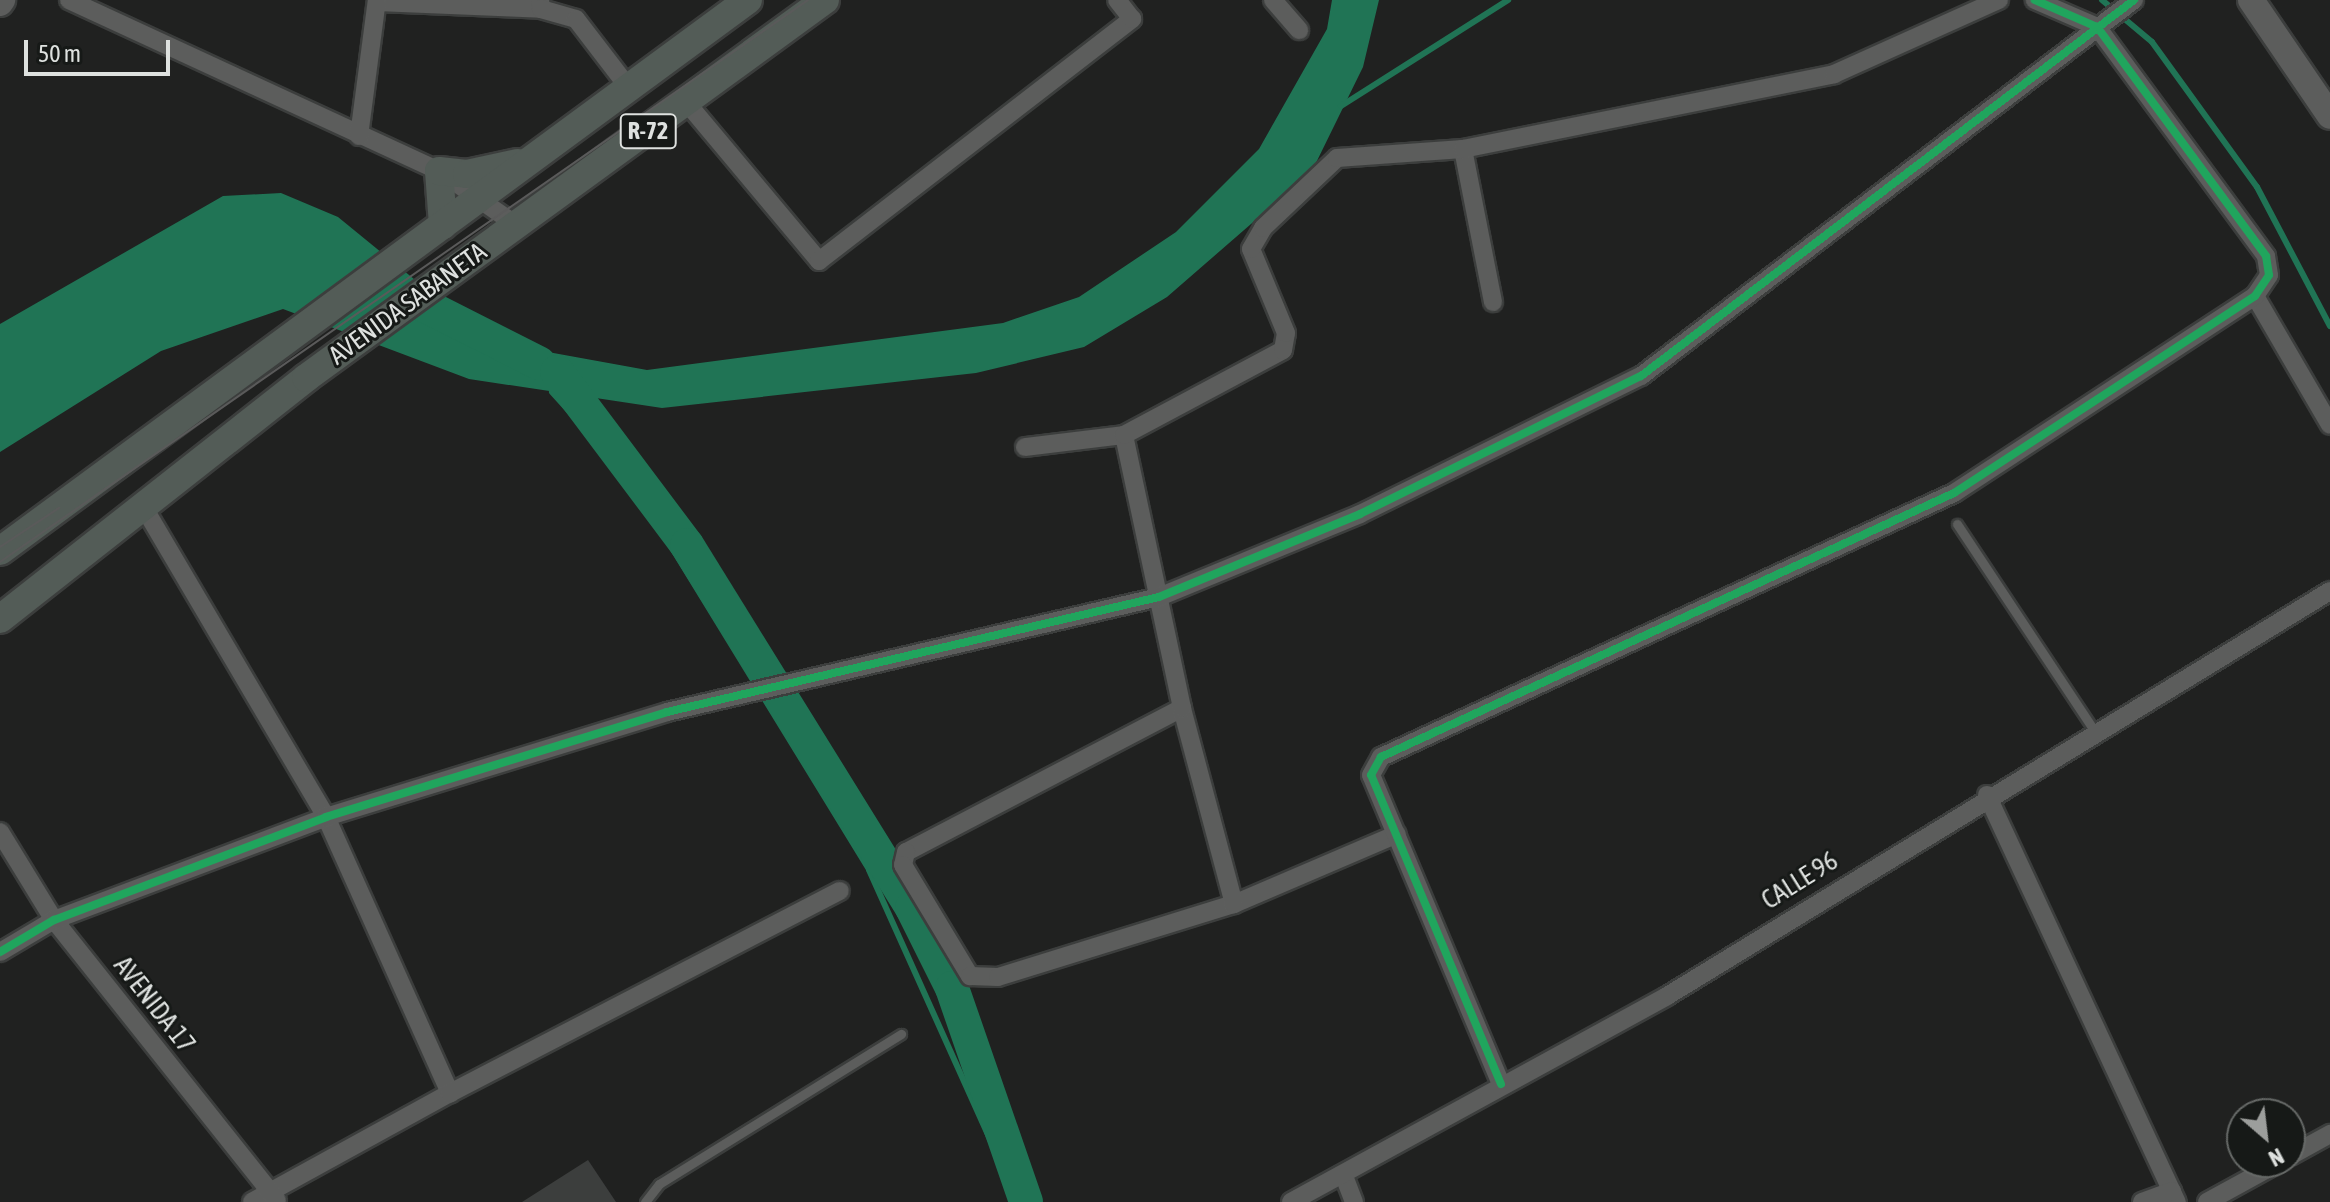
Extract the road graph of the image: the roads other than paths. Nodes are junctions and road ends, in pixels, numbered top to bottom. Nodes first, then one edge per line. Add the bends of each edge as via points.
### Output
1 (69, 0) edge
2 (825, 0) edge
3 (1117, 0) edge
4 (1273, 0) edge
5 (1999, 0) edge
6 (2035, 0) edge
7 (2134, 0) edge
8 (2251, 0) edge
9 (377, 1) edge
10 (541, 4) edge
11 (737, 4) edge
12 (2097, 27) junction
13 (1299, 30) dead end
14 (629, 88) junction
15 (687, 103) junction
16 (2330, 116) edge
17 (359, 136) junction
18 (1463, 149) junction
19 (538, 157) junction
20 (439, 171) junction
21 (478, 199) junction
22 (516, 225) junction
23 (440, 226) junction
24 (2255, 296) junction
25 (1493, 302) dead end
26 (2330, 425) edge
27 (1124, 435) junction
28 (1025, 447) dead end
29 (143, 506) junction
30 (1957, 524) dead end
31 (0, 551) edge
32 (2330, 591) edge
33 (1159, 597) junction
34 (11, 611) edge
35 (0, 628) edge
36 (1182, 708) junction
37 (2095, 732) junction
38 (1987, 795) junction
39 (326, 817) junction
40 (0, 832) edge
41 (1397, 834) junction
42 (840, 891) dead end
43 (1234, 904) junction
44 (54, 920) junction
45 (0, 952) edge
46 (901, 1034) dead end
47 (1501, 1084) junction
48 (450, 1093) junction
49 (2330, 1134) edge
50 (2306, 1147) edge
51 (1344, 1176) junction
52 (2251, 1178) edge
53 (2174, 1196) edge
54 (274, 1197) edge
55 (252, 1202) edge
56 (645, 1202) edge
57 (1291, 1202) edge
58 (1354, 1202) edge
59 (2142, 1202) edge
60 (2207, 1202) edge

1 - 17 street
2 - 15 main road, AVENIDA SABANETA / R-72
3 - 15 street via 1132,19 819,261
4 - 13 street
5 - 18 street via 1834,74
6 - 12 street
7 - 12 street
8 - 16 street
9 - 10 street
9 - 17 street
10 - 14 street via 576,19
11 - 14 main road, AVENIDA SABANETA / R-72
12 - 24 street via 2266,256 2269,275
12 - 33 street via 1641,376 1360,514
14 - 19 main road, AVENIDA SABANETA / R-72
15 - 22 main road, AVENIDA SABANETA / R-72
17 - 20 street
18 - 25 street
18 - 27 street via 1337,158 1263,228 1251,249 1286,333 1283,350
19 - 20 main road via 496,170
19 - 21 main road, AVENIDA SABANETA / R-72
20 - 21 street
20 - 23 main road
21 - 22 street
21 - 23 main road, AVENIDA SABANETA / R-72
22 - 29 main road, AVENIDA SABANETA / R-72 via 306,378
23 - 31 main road, AVENIDA SABANETA / R-72
24 - 26 street
24 - 41 street via 1954,493 1381,757 1371,775
27 - 28 street
27 - 33 street
29 - 34 main road, AVENIDA SABANETA / R-72
29 - 39 street
30 - 37 lane
32 - 37 street, CALLE 96
33 - 36 street
33 - 39 street via 743,694
34 - 35 main road, AVENIDA SABANETA
36 - 43 street
36 - 43 street via 924,840 906,852 903,865 970,976 998,977
37 - 38 street, CALLE 96
38 - 47 street, CALLE 96 via 1667,996
38 - 53 street
39 - 44 street
39 - 48 street
40 - 44 street, AVENIDA 17
41 - 43 street
41 - 47 street
42 - 48 street
44 - 45 street
44 - 54 street, AVENIDA 17
46 - 56 lane via 659,1184
47 - 51 street, CALLE 96
48 - 54 street
49 - 50 street
51 - 57 street, CALLE 96
51 - 58 street
52 - 60 street
53 - 59 street
54 - 55 street

